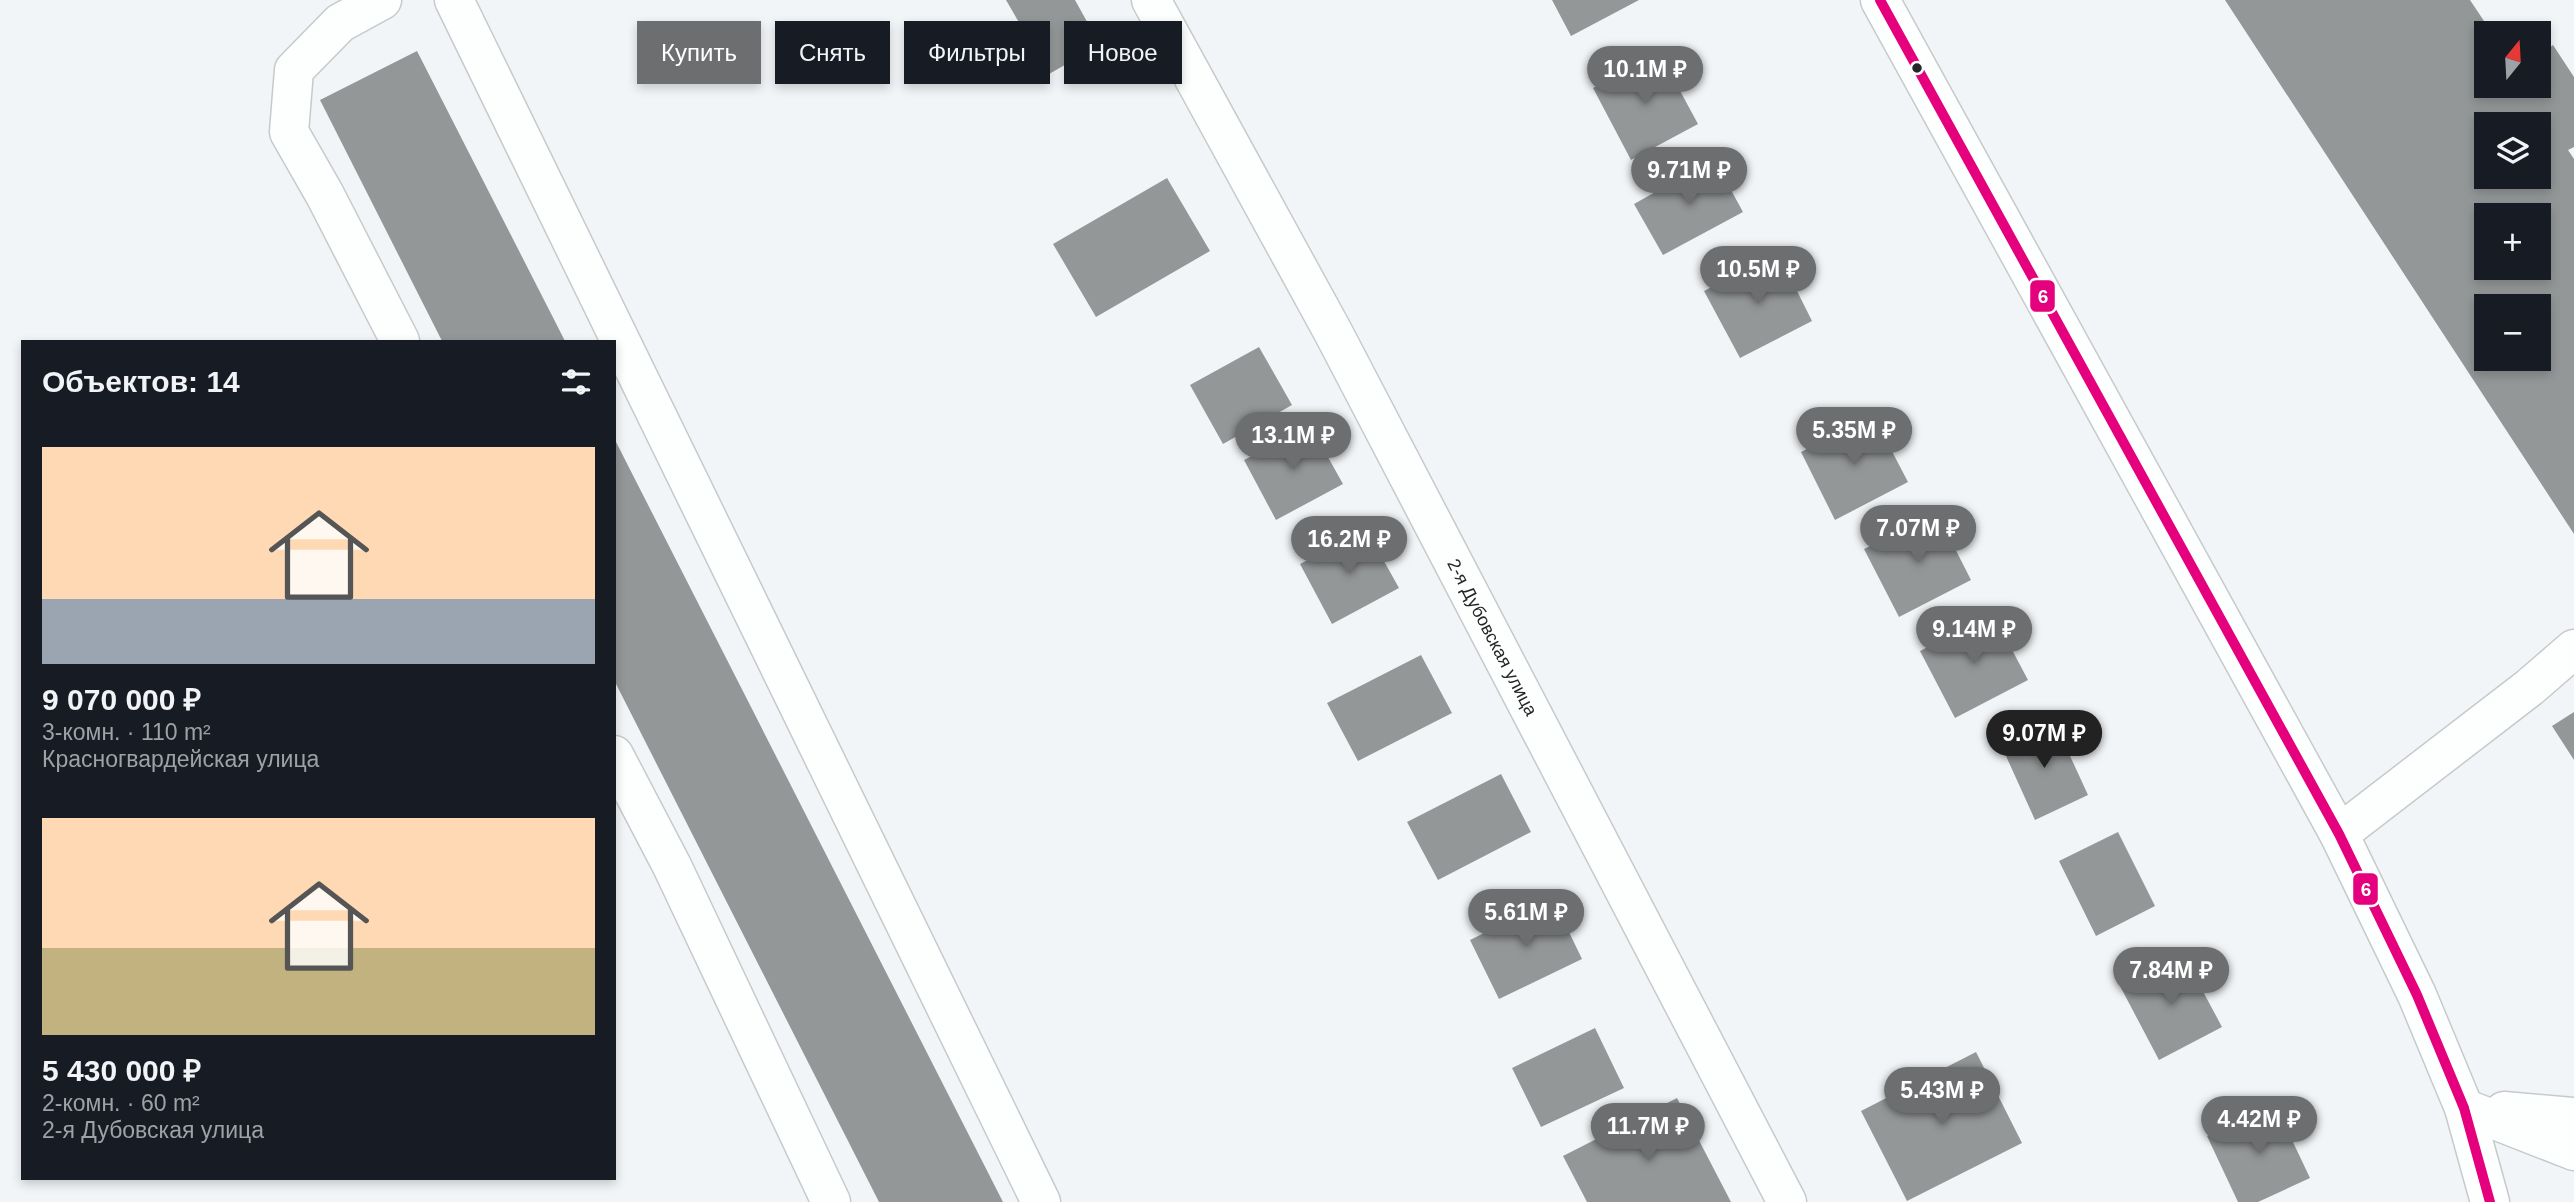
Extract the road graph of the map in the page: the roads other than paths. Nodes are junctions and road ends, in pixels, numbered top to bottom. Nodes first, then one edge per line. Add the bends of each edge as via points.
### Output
1 (382, 0) edge
2 (454, 0) edge
3 (1151, 0) edge
4 (1880, 0) edge
5 (399, 340) edge
6 (2574, 649) edge
7 (616, 759) edge
8 (2339, 834) junction
9 (2464, 1108) junction
10 (2574, 1117) edge
11 (2574, 1151) edge
12 (831, 1202) edge
13 (1041, 1202) edge
14 (1787, 1202) edge
15 (2490, 1202) edge

1 - 5 street via 340,23 294,70 289,132
2 - 13 street
3 - 14 street, 2-я Дубовская улица via 1333,332
4 - 8 street
6 - 8 street
7 - 12 street via 672,866
8 - 9 street via 2417,995
9 - 10 street
9 - 11 street
9 - 15 street

